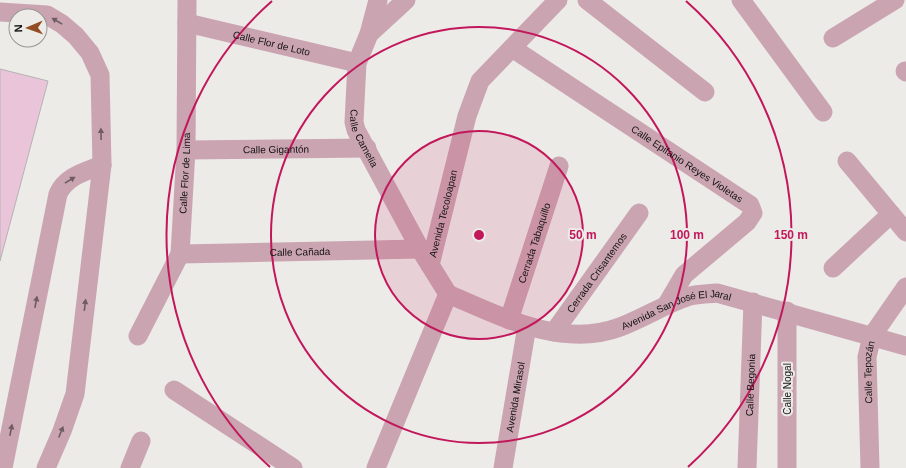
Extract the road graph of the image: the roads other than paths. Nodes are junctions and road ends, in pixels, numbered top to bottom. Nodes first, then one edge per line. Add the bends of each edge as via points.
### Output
1 (187, 0) edge
2 (378, 0) edge
3 (406, 0) edge
4 (558, 0) edge
5 (587, 0) edge
6 (741, 0) edge
7 (895, 0) edge
8 (872, 6) edge
9 (0, 12) edge
10 (187, 23) junction
11 (369, 34) junction
12 (833, 38) dead end
13 (512, 48) junction
14 (357, 63) junction
15 (705, 92) dead end
16 (823, 112) dead end
17 (367, 148) junction
18 (186, 150) junction
19 (847, 161) dead end
20 (102, 165) junction
21 (559, 166) dead end
22 (639, 213) dead end
23 (891, 214) junction
24 (906, 232) edge
25 (420, 249) junction
26 (180, 254) junction
27 (430, 265) junction
28 (833, 268) dead end
29 (906, 287) edge
30 (448, 294) junction
31 (753, 302) junction
32 (667, 304) junction
33 (787, 311) junction
34 (509, 320) junction
35 (527, 326) junction
36 (554, 332) junction
37 (138, 336) dead end
38 (872, 336) junction
39 (906, 346) edge
40 (174, 390) dead end
41 (141, 441) dead end
42 (3, 468) edge
43 (46, 468) edge
44 (130, 468) edge
45 (293, 468) edge
46 (376, 468) edge
47 (503, 468) edge
48 (747, 468) edge
49 (786, 468) edge
50 (870, 468) edge

1 - 10 street, Calle Flor de Lima
2 - 11 street, Calle Camelia
3 - 11 street
4 - 13 street, Avenida Tecoloapan
5 - 15 street
6 - 16 street
7 - 8 street
8 - 12 street
20 -> 9 street via 100,75 90,53 76,36 47,15
10 - 14 street, Calle Flor de Loto
10 - 18 street, Calle Flor de Lima
11 - 14 street, Calle Camelia
13 - 27 street, Avenida Tecoloapan via 480,81 466,116
13 - 32 street, Calle Epifanio Reyes Violetas via 750,205 753,213 747,222 684,275
14 - 17 street, Calle Camelia via 354,122
17 - 18 street, Calle Gigantón
17 - 25 street, Calle Camelia
18 - 26 street, Calle Flor de Lima
19 - 23 street
42 -> 20 street via 58,194 62,185 70,178
43 -> 20 street via 75,394
21 - 34 street, Cerrada Tabaquillo
22 - 36 street, Cerrada Crisantemos
23 - 24 street
23 - 28 street
25 - 26 street, Calle Cañada
25 - 27 street, Calle Camelia
26 - 37 street, Calle Flor de Lima
27 - 30 street, Avenida Tecoloapan
29 - 38 street, Calle Tepozán
30 - 34 street, Avenida San José El Jaral
30 - 46 street
31 - 32 street, Avenida San José El Jaral via 717,293 692,296
31 - 33 street, Avenida San José El Jaral
31 - 48 street, Calle Begonia
32 - 36 street, Avenida San José El Jaral via 620,328 595,334
33 - 38 street, Avenida San José El Jaral
33 - 49 street, Calle Nogal
34 - 35 street, Avenida San José El Jaral
35 - 36 street, Avenida San José El Jaral
35 - 47 street, Avenida Mirasol
38 - 39 street, Avenida San José El Jaral
38 - 50 street, Calle Tepozán via 867,357
40 - 45 street
41 - 44 street

